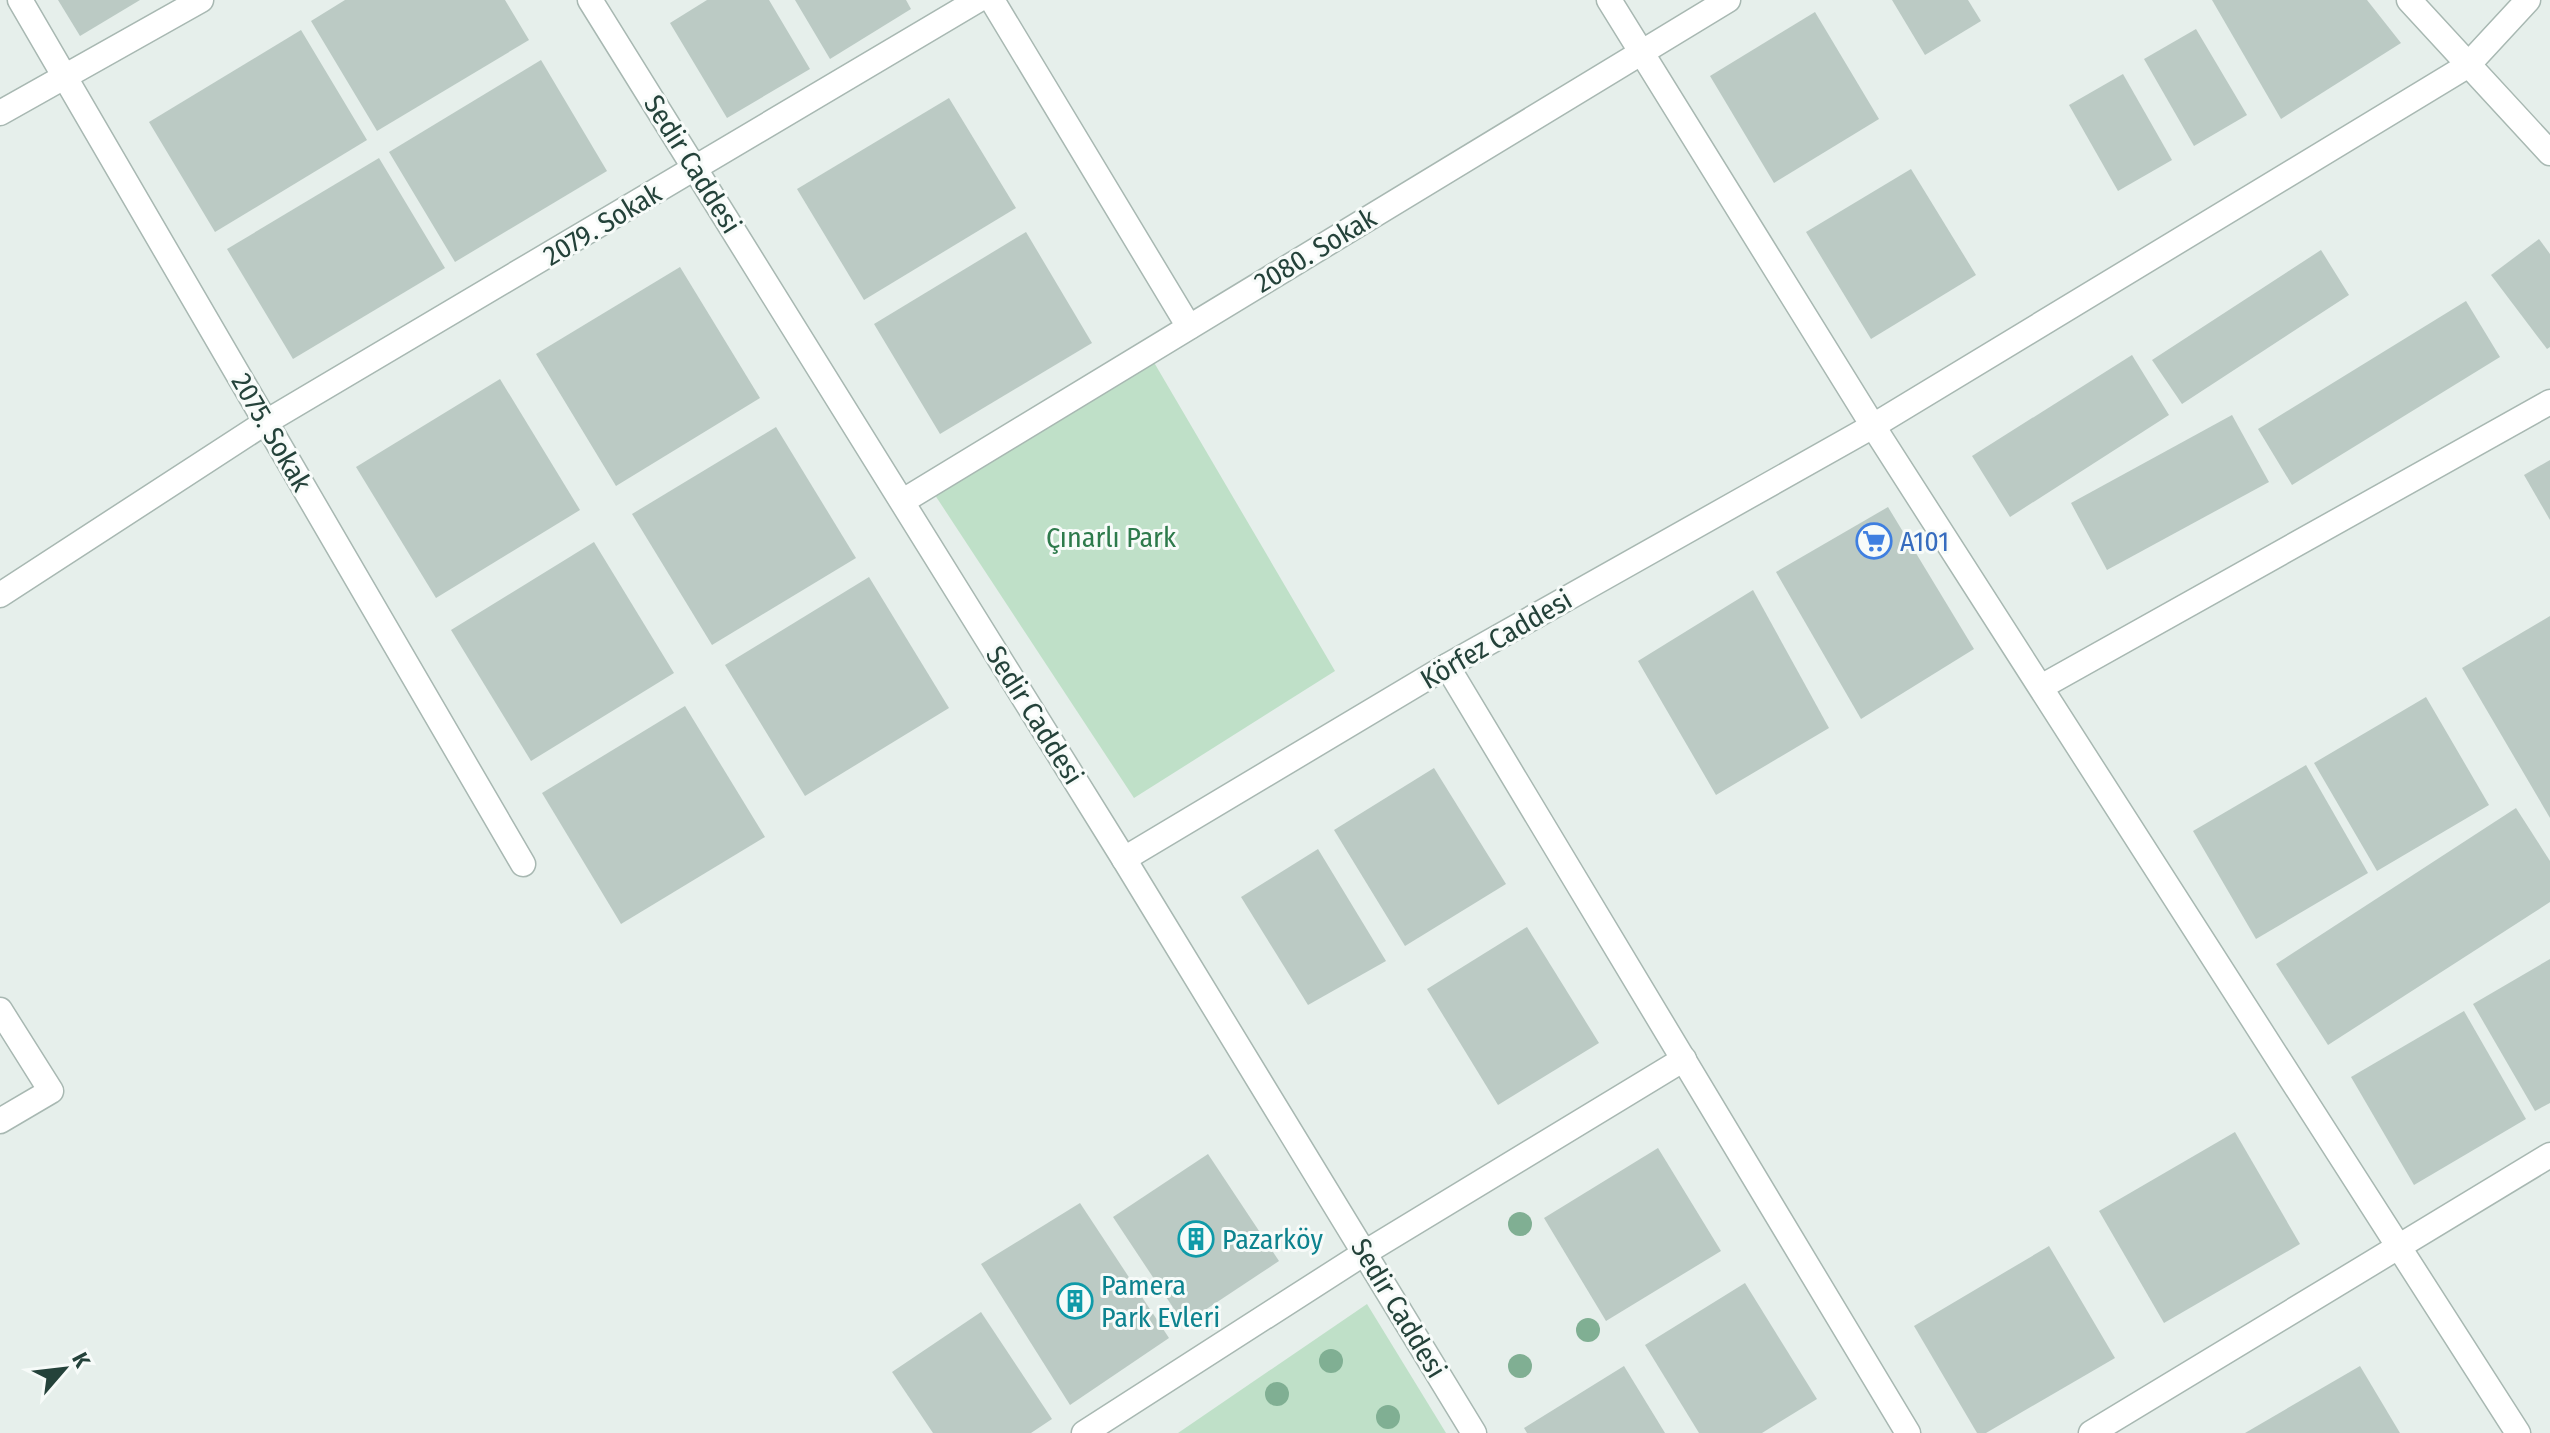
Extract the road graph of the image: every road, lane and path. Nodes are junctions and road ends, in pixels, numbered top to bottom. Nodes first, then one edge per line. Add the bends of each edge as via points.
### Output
1 (20, 0) edge
2 (201, 0) edge
3 (590, 0) edge
4 (978, 0) edge
5 (992, 0) edge
6 (1609, 0) edge
7 (1728, 0) edge
8 (2409, 0) edge
9 (2528, 0) edge
10 (1642, 52) junction
11 (2467, 66) junction
12 (65, 76) junction
13 (0, 113) edge
14 (2550, 153) edge
15 (696, 168) junction
16 (1189, 327) junction
17 (2550, 402) edge
18 (266, 422) junction
19 (1873, 426) junction
20 (903, 501) junction
21 (0, 595) edge
22 (1447, 666) junction
23 (2041, 687) junction
24 (1124, 859) junction
25 (523, 864) dead end
26 (0, 1010) edge
27 (1684, 1059) junction
28 (0, 1121) edge
29 (2550, 1155) edge
30 (2396, 1246) junction
31 (1366, 1252) junction
32 (1084, 1433) edge
33 (1474, 1433) edge
34 (1908, 1433) edge
35 (2091, 1433) edge
36 (2518, 1433) edge

1 - 12 street, 2075. Sokak
2 - 12 street
3 - 15 street, Sedir Caddesi
4 - 15 street, 2079. Sokak
5 - 16 street
6 - 10 street
7 - 10 street, 2080. Sokak
8 - 11 street
9 - 11 street, Körfez Caddesi
10 - 16 street, 2080. Sokak
10 - 19 street
11 - 14 street
11 - 19 street, Körfez Caddesi
12 - 13 street
12 - 18 street, 2075. Sokak
15 - 18 street, 2079. Sokak
15 - 20 street, Sedir Caddesi
16 - 20 street, 2080. Sokak
17 - 23 street
18 - 21 street, 2079. Sokak
18 - 25 street, 2075. Sokak
19 - 22 street, Körfez Caddesi
19 - 23 street
20 - 24 street, Sedir Caddesi
22 - 24 street, Körfez Caddesi
22 - 27 street
23 - 30 street
24 - 31 street, Sedir Caddesi
26 - 28 street via 51,1091
27 - 31 street
27 - 34 street
29 - 30 street
30 - 35 street
30 - 36 street
31 - 32 street
31 - 33 street, Sedir Caddesi

